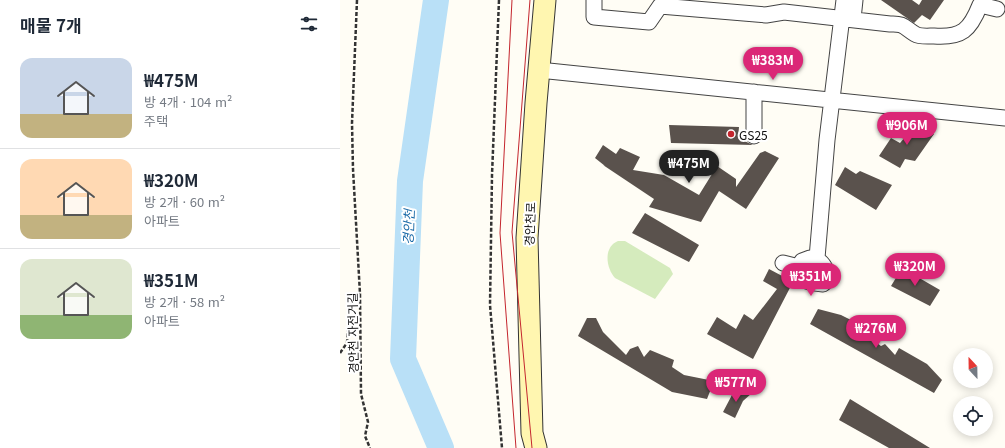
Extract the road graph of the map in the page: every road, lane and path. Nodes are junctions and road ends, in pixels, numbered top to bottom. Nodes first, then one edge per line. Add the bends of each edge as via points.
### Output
1 (357, 0) edge
2 (500, 0) edge
3 (545, 0) edge
4 (594, 0) edge
5 (834, 0) edge
6 (844, 0) edge
7 (855, 0) edge
8 (659, 3) edge
9 (997, 9) dead end
10 (842, 18) junction
11 (539, 70) junction
12 (754, 92) junction
13 (832, 100) junction
14 (1005, 118) edge
15 (754, 136) dead end
16 (817, 258) junction
17 (784, 263) dead end
18 (799, 267) junction
19 (360, 294) junction
20 (340, 353) edge
21 (370, 448) edge
22 (502, 448) edge
23 (536, 448) edge

1 - 19 path, 경안천 자전거길 via 352,123
2 - 22 path via 492,167 490,305
3 - 11 main road, 경안천로
4 - 8 street via 594,17 642,22 649,22
5 - 10 street
6 - 10 street
7 - 10 street
8 - 10 street via 766,15 784,12
9 - 10 street via 980,4 973,22 963,32 946,37 917,35 900,24
10 - 13 street
11 - 12 street
11 - 23 main road, 경안천로 via 527,238 532,433
12 - 13 street
12 - 15 street
13 - 14 street
13 - 16 street
16 - 18 street via 805,259
16 - 18 street via 833,275 823,284 810,284 801,278
17 - 18 street
19 - 20 path via 353,295 347,343
19 - 21 path, 경안천 자전거길 via 361,394 368,422 365,436

